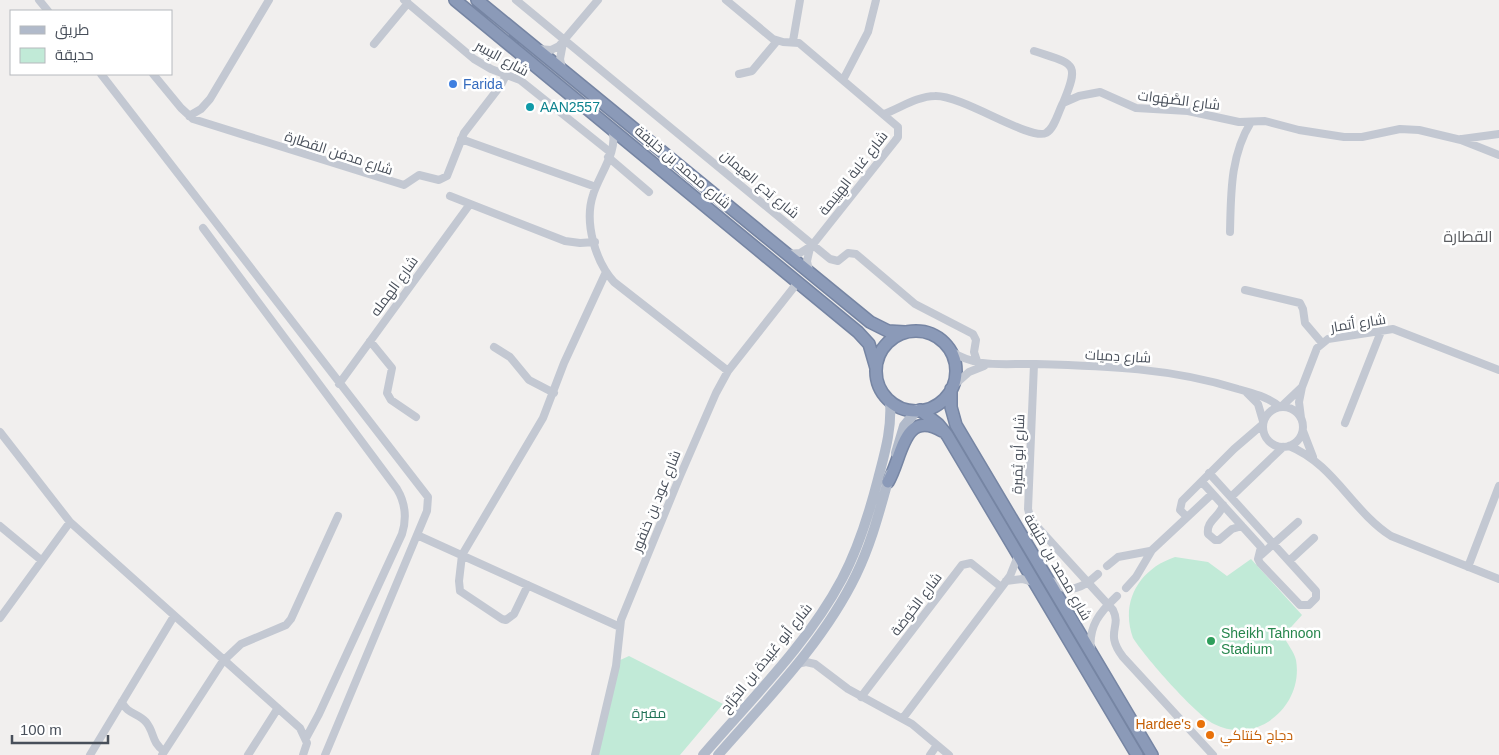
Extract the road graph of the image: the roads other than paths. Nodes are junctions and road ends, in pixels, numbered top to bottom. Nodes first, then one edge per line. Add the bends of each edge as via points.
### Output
1 (39, 0) edge
2 (270, 0) edge
3 (455, 0) edge
4 (477, 0) edge
5 (516, 0) edge
6 (598, 0) edge
7 (726, 0) edge
8 (800, 0) edge
9 (876, 0) edge
10 (406, 1) edge
11 (47, 10) edge
12 (777, 41) junction
13 (793, 41) junction
14 (564, 42) junction
15 (374, 44) dead end
16 (537, 49) junction
17 (1034, 51) dead end
18 (562, 69) junction
19 (507, 74) junction
20 (739, 74) dead end
21 (102, 75) edge
22 (154, 75) edge
23 (843, 80) junction
24 (1063, 103) junction
25 (884, 114) junction
26 (189, 116) junction
27 (1251, 122) junction
28 (610, 126) junction
29 (1499, 134) edge
30 (461, 138) junction
31 (1460, 140) junction
32 (632, 144) junction
33 (609, 155) junction
34 (1499, 155) edge
35 (596, 186) junction
36 (649, 192) dead end
37 (450, 196) dead end
38 (470, 204) junction
39 (203, 228) dead end
40 (1230, 232) dead end
41 (595, 242) junction
42 (812, 244) junction
43 (785, 253) junction
44 (606, 272) junction
45 (810, 273) junction
46 (798, 282) junction
47 (1245, 290) dead end
48 (1382, 329) junction
49 (905, 332) junction
50 (370, 341) junction
51 (1322, 343) junction
52 (494, 348) dead end
53 (951, 351) junction
54 (978, 364) junction
55 (989, 364) junction
56 (1034, 364) junction
57 (876, 368) junction
58 (1499, 370) edge
59 (728, 371) junction
60 (339, 384) junction
61 (1302, 386) junction
62 (952, 388) junction
63 (1243, 391) junction
64 (554, 393) junction
65 (890, 401) junction
66 (1281, 407) junction
67 (918, 410) junction
68 (416, 417) dead end
69 (1301, 418) junction
70 (1345, 423) dead end
71 (1263, 424) junction
72 (1303, 431) junction
73 (0, 432) edge
74 (947, 435) junction
75 (1286, 447) junction
76 (1314, 458) junction
77 (1209, 472) junction
78 (888, 482) junction
79 (1202, 482) junction
80 (1499, 486) edge
81 (1212, 494) junction
82 (1231, 497) junction
83 (1223, 505) junction
84 (338, 516) dead end
85 (1186, 517) junction
86 (70, 522) junction
87 (1298, 522) dead end
88 (1242, 526) junction
89 (2, 528) edge
90 (418, 536) junction
91 (0, 538) edge
92 (1314, 538) dead end
93 (1273, 544) junction
94 (1152, 550) junction
95 (462, 555) junction
96 (1018, 556) junction
97 (1126, 556) junction
98 (1259, 556) junction
99 (41, 560) junction
100 (1289, 561) junction
101 (1107, 566) dead end
102 (1468, 567) junction
103 (1139, 571) junction
104 (1098, 574) dead end
105 (1048, 578) junction
106 (1499, 580) edge
107 (1033, 582) junction
108 (1089, 583) junction
109 (1004, 584) junction
110 (528, 586) junction
111 (1080, 588) junction
112 (1126, 588) dead end
113 (1117, 596) dead end
114 (1108, 604) junction
115 (174, 616) junction
116 (0, 618) edge
117 (1096, 621) junction
118 (620, 627) junction
119 (812, 645) junction
120 (1092, 655) junction
121 (223, 660) junction
122 (797, 664) junction
123 (815, 664) junction
124 (861, 697) junction
125 (122, 702) junction
126 (278, 708) junction
127 (903, 718) junction
128 (306, 738) junction
129 (937, 745) junction
130 (163, 753) edge
131 (90, 755) edge
132 (248, 755) edge
133 (303, 755) edge
134 (325, 755) edge
135 (595, 755) edge
136 (702, 755) edge
137 (718, 755) edge
138 (930, 755) edge
139 (948, 755) edge
140 (1137, 755) edge
141 (1152, 755) edge
142 (1213, 755) edge

1 - 11 street
2 - 26 street via 210,99
3 - 28 highway, شارع محمد بن خليفة
4 - 16 highway, شارع محمد بن خليفة
5 - 14 street, شارع بَدع العِيمان
6 - 14 street
7 - 12 street
8 - 13 street
9 - 23 street via 868,32
10 - 15 street, شارع البِسِر
10 - 19 street, شارع البِسِر via 474,59
12 - 13 street
12 - 20 street via 752,71
13 - 23 street, شارع غابة الهِيَيمة
14 - 16 street via 551,50
14 - 18 street via 560,59
14 - 42 street, شارع بَدع العِيمان
16 - 18 highway, شارع محمد بن خليفة
17 - 24 street via 1066,62 1072,69 1073,81
18 - 43 highway, شارع محمد بن خليفة
19 - 30 street, شارع مدفن القطارة
19 - 33 street, شارع البِسِر via 520,80
21 - 60 street
22 - 26 street, شارع مدفن القطارة
23 - 25 street, شارع غابة الهِيَيمة
24 - 25 street via 1051,128 1040,135 939,96
24 - 27 street, شارع الصَّهَوات via 1100,92 1136,108 1188,111
25 - 42 street, شارع غابة الهِيَيمة via 898,127 898,137
26 - 30 street, شارع مدفن القطارة via 399,185 419,175 443,179 449,172
27 - 31 street, شارع الصَّهَوات via 1350,137 1410,130
27 - 40 street via 1235,158
28 - 32 highway, شارع محمد بن خليفة
28 - 33 street via 613,134
29 - 31 street
30 - 35 street
31 - 34 street, شارع الصَّهَوات
32 - 33 street via 620,143
32 - 46 highway, شارع محمد بن خليفة
33 - 35 street
33 - 36 street, شارع البِسِر
35 - 41 street via 590,206
37 - 38 street
38 - 41 street via 565,241
38 - 50 street, شارع الهمله
39 - 128 street via 397,489 405,508 402,534
41 - 44 street
42 - 43 street, شارع غابة الهِيَيمة via 800,253
42 - 45 street via 807,256
42 - 54 street, شارع بَدع العِيمان via 835,261 848,253 856,254 915,304 971,332 976,338 974,352
43 - 45 highway, شارع محمد بن خليفة
44 - 59 street via 621,288
44 - 64 street via 567,356
45 - 49 highway, شارع محمد بن خليفة via 878,327
46 - 57 highway, شارع محمد بن خليفة via 864,338
46 - 59 street, شارع عود بن خنفور
47 - 51 street via 1300,303 1305,323
48 - 51 street, شارع أتمار via 1328,339
48 - 58 street, شارع أتمار via 1398,330
48 - 70 street
49 - 53 highway via 918,330 931,334
49 - 57 highway via 885,346
50 - 60 street, شارع الهمله
50 - 68 street via 392,368 387,393 391,400
51 - 61 street, شارع أتمار via 1314,354
52 - 64 street via 510,357 529,380
53 - 54 street, شارع دِميات
53 - 62 highway via 956,374
54 - 55 street, شارع دِميات
55 - 56 street, شارع دِميات
55 - 62 street, شارع دِميات via 969,372
56 - 63 street, شارع دِميات via 1172,372
56 - 108 street, شارع أبو ثِمَيرة via 1029,515
57 - 65 highway via 879,386
59 - 118 street, شارع عود بن خنفور via 680,476
60 - 90 street via 428,497 429,506
61 - 66 street, شارع أتمار
61 - 69 street, شارع أتمار
62 - 67 highway via 938,404
62 - 105 highway, شارع محمد بن خليفة via 951,407 956,425
63 - 66 street, شارع دِميات
63 - 71 street via 1258,404
64 - 95 street via 543,418
65 - 67 highway
65 - 136 main road, شارع أبو عُبَيدة بن الجَرَّاح via 890,430 872,502 842,580 808,633
66 - 69 street via 1294,409
66 - 71 street via 1269,412
67 - 74 highway, شارع محمد بن خليفة
67 - 78 main road, شارع أبو عُبَيدة بن الجَرَّاح via 904,426
69 - 72 street
71 - 75 street via 1268,440
71 - 77 street
72 - 75 street via 1295,443
72 - 76 street
73 - 86 street
74 - 78 highway via 928,425 913,429 906,437
74 - 96 highway, شارع محمد بن خليفة
75 - 76 street
75 - 82 street
76 - 102 street via 1384,532
77 - 79 street
77 - 82 street
78 - 119 main road, شارع أبو عُبَيدة بن الجَرَّاح via 862,562 846,595
79 - 81 street
79 - 85 street via 1180,504 1181,513
80 - 102 street
81 - 83 street
81 - 85 street
82 - 93 street
83 - 88 street
83 - 88 street via 1209,524 1208,534 1219,540 1232,529
84 - 121 street via 292,619 286,625 241,644
85 - 94 street
86 - 99 street
86 - 115 street
87 - 93 street
88 - 98 street via 1260,547
89 - 91 street
89 - 99 street
90 - 95 street
90 - 134 street
92 - 100 street
93 - 98 street
93 - 100 street
94 - 97 street
94 - 103 street
95 - 110 street
95 - 110 street via 460,591 502,619 514,614
96 - 107 highway, شارع محمد بن خليفة
96 - 109 street via 1014,570
97 - 101 street
97 - 103 street via 1135,561
98 - 100 street via 1260,563 1300,605 1307,606 1316,598 1316,591
99 - 116 street
102 - 106 street
103 - 112 street
104 - 108 street
105 - 111 street via 1061,587
105 - 120 highway, شارع محمد بن خليفة
107 - 109 street via 1022,579
107 - 140 highway, شارع محمد بن خليفة
108 - 111 street
108 - 114 street, شارع أبو ثِمَيرة
109 - 124 street, شارع الخَوضة via 971,563 962,565
109 - 127 street
110 - 118 street
111 - 117 street via 1087,588 1099,602
113 - 114 street
114 - 117 street
114 - 142 street, شارع أبو ثِمَيرة via 1115,614 1112,636 1119,652
115 - 121 street
115 - 125 street
117 - 120 street via 1091,638
118 - 135 street, شارع عود بن خنفور via 616,666
119 - 122 main road, شارع أبو عُبَيدة بن الجَرَّاح
119 - 123 street
120 - 141 highway, شارع محمد بن خليفة
121 - 126 street
121 - 130 street
122 - 123 street
122 - 137 main road, شارع أبو عُبَيدة بن الجَرَّاح
123 - 124 street
124 - 127 street
125 - 130 street via 125,709 144,720 155,745
125 - 131 street
126 - 128 street
126 - 132 street
127 - 129 street
128 - 133 street
129 - 138 street
129 - 139 street

